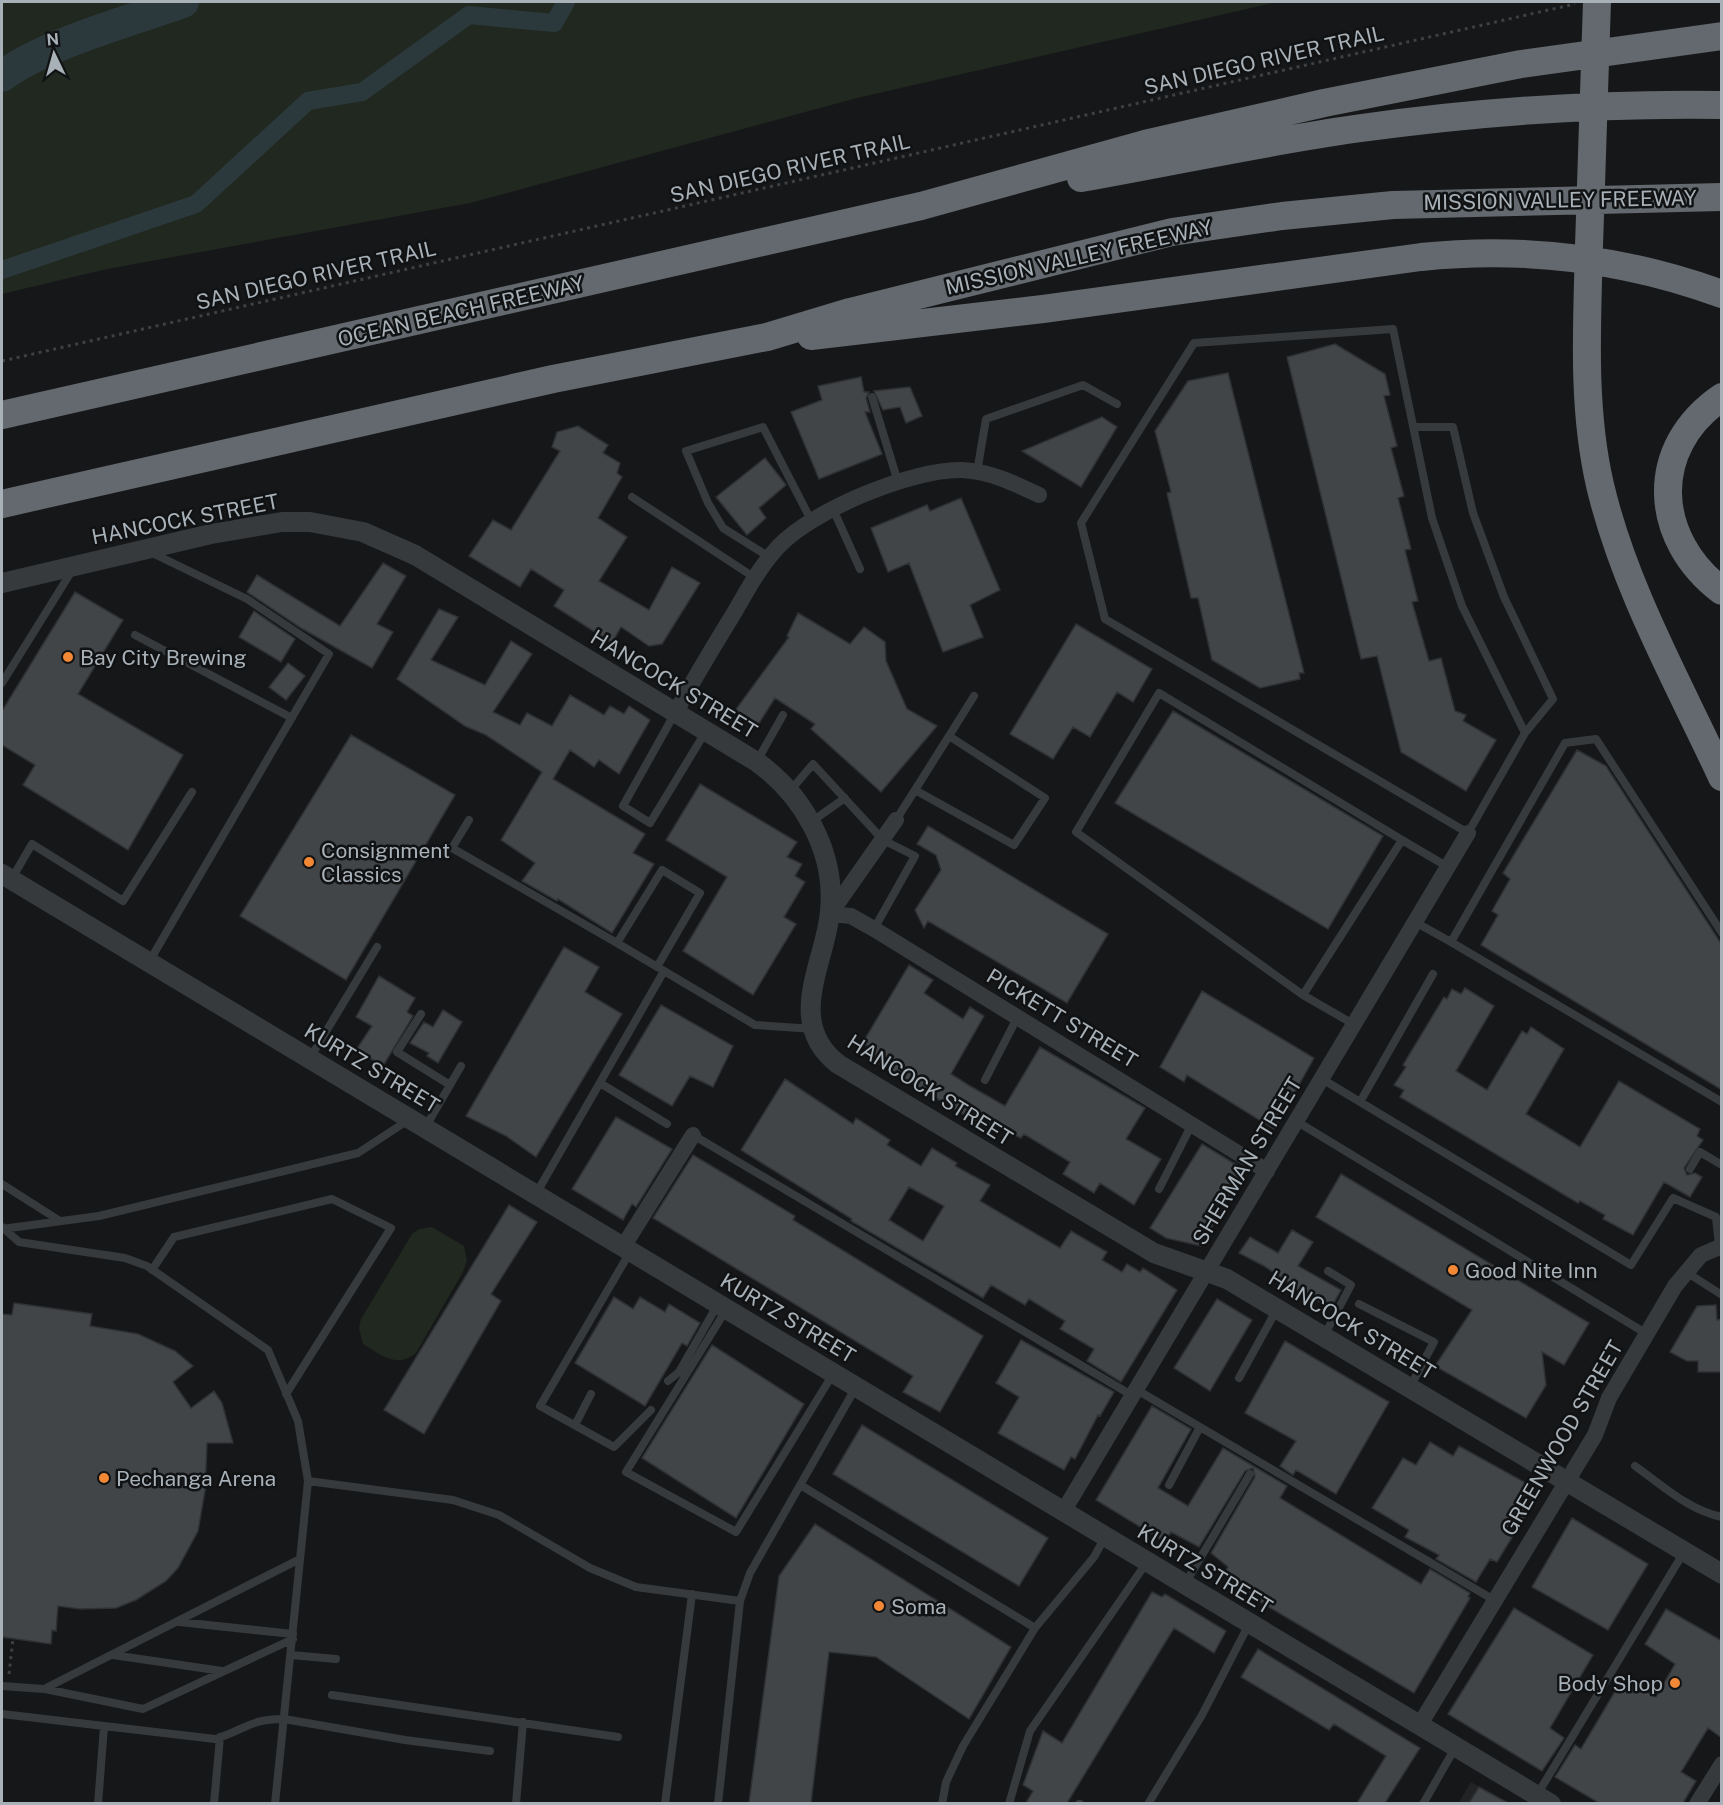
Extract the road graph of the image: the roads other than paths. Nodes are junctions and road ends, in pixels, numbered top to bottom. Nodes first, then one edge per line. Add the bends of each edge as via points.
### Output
1 (1597, 2) edge
2 (1722, 36) edge
3 (1722, 105) edge
4 (1722, 197) edge
5 (921, 206) junction
6 (1722, 294) edge
7 (766, 337) junction
8 (872, 397) dead end
9 (1722, 397) edge
10 (1117, 404) dead end
11 (2, 415) edge
12 (1414, 427) junction
13 (977, 472) junction
14 (898, 483) junction
15 (1039, 495) dead end
16 (632, 497) dead end
17 (2, 504) edge
18 (833, 509) junction
19 (811, 520) junction
20 (144, 550) junction
21 (769, 558) junction
22 (75, 566) junction
23 (860, 569) dead end
24 (755, 578) junction
25 (2, 583) edge
26 (1722, 591) edge
27 (135, 635) dead end
28 (2, 683) edge
29 (974, 696) dead end
30 (676, 712) junction
31 (783, 715) dead end
32 (292, 718) junction
33 (706, 731) junction
34 (1525, 733) junction
35 (949, 736) junction
36 (757, 762) junction
37 (1722, 777) edge
38 (915, 790) junction
39 (790, 791) junction
40 (192, 792) dead end
41 (845, 798) junction
42 (468, 820) dead end
43 (896, 820) joint
44 (811, 822) junction
45 (1468, 833) junction
46 (883, 840) junction
47 (1402, 840) junction
48 (1448, 867) junction
49 (6, 877) edge
50 (830, 914) junction
51 (1415, 922) junction
52 (874, 929) junction
53 (1722, 933) edge
54 (1451, 942) junction
55 (617, 944) junction
56 (377, 947) dead end
57 (148, 962) junction
58 (661, 969) junction
59 (1433, 974) dead end
60 (1303, 995) junction
61 (421, 1014) dead end
62 (1017, 1018) junction
63 (1355, 1025) junction
64 (814, 1029) junction
65 (310, 1058) junction
66 (461, 1065) dead end
67 (1322, 1079) junction
68 (985, 1080) dead end
69 (600, 1083) junction
70 (450, 1085) junction
71 (1360, 1102) junction
72 (1722, 1102) edge
73 (1296, 1121) junction
74 (418, 1123) junction
75 (667, 1124) dead end
76 (1192, 1124) junction
77 (693, 1135) joint
78 (1722, 1165) edge
79 (1690, 1169) dead end
80 (1267, 1171) junction
81 (2, 1184) edge
82 (1159, 1189) dead end
83 (536, 1194) junction
84 (1719, 1216) edge
85 (60, 1221) junction
86 (2, 1228) edge
87 (1720, 1246) edge
88 (627, 1250) junction
89 (152, 1270) junction
90 (1206, 1271) junction
91 (1328, 1271) dead end
92 (1686, 1272) junction
93 (1722, 1295) edge
94 (1359, 1304) dead end
95 (722, 1307) junction
96 (1278, 1308) junction
97 (1647, 1334) junction
98 (1323, 1336) junction
99 (834, 1374) junction
100 (1239, 1378) dead end
101 (668, 1381) dead end
102 (856, 1387) junction
103 (1410, 1388) junction
104 (1135, 1393) junction
105 (286, 1394) junction
106 (591, 1394) dead end
107 (651, 1410) dead end
108 (575, 1425) junction
109 (1200, 1427) junction
110 (1635, 1467) dead end
111 (1250, 1474) dead end
112 (308, 1481) junction
113 (1567, 1481) junction
114 (1169, 1485) dead end
115 (801, 1486) junction
116 (1063, 1512) junction
117 (1722, 1517) edge
118 (1105, 1536) junction
119 (1684, 1551) junction
120 (300, 1559) junction
121 (1147, 1562) junction
122 (1722, 1574) edge
123 (1185, 1585) junction
124 (692, 1594) junction
125 (1494, 1600) junction
126 (740, 1601) junction
127 (179, 1622) junction
128 (1250, 1624) junction
129 (1035, 1628) junction
130 (293, 1636) junction
131 (112, 1655) junction
132 (291, 1655) junction
133 (336, 1659) dead end
134 (223, 1671) junction
135 (2, 1686) edge
136 (44, 1689) junction
137 (332, 1695) dead end
138 (2, 1714) edge
139 (284, 1719) junction
140 (523, 1722) junction
141 (1419, 1726) junction
142 (104, 1727) junction
143 (220, 1737) junction
144 (618, 1737) dead end
145 (1455, 1748) junction
146 (490, 1751) dead end
147 (1722, 1764) edge
148 (1544, 1799) edge
149 (98, 1803) edge
150 (214, 1803) edge
151 (275, 1803) edge
152 (516, 1803) edge
153 (665, 1803) edge
154 (718, 1803) edge
155 (942, 1803) edge
156 (1010, 1803) edge
157 (1148, 1803) edge
158 (1423, 1803) edge
159 (1697, 1803) edge

1 - 37 highway via 1587,318 1592,438 1611,525 1629,576
2 - 5 highway via 1521,63 1424,82 1145,144
3 - 5 highway via 1568,108 1355,129
4 - 7 highway, MISSION VALLEY FREEWAY via 1402,204 1194,228 850,312
5 - 11 highway, OCEAN BEACH FREEWAY
6 - 7 highway via 1597,259 1480,252 1410,258 870,331
7 - 17 highway via 553,379
8 - 14 lane
9 - 26 highway via 1697,416 1686,431 1671,462 1667,497 1684,552 1704,578
10 - 13 lane via 1083,385 986,419
12 - 34 lane via 1432,518 1462,606
12 - 34 lane via 1453,427 1473,513 1504,597 1553,699
12 - 45 lane via 1394,329 1194,343 1081,523 1105,619
13 - 14 street via 935,472
13 - 15 street
14 - 18 street
16 - 24 lane
18 - 19 street
18 - 23 lane
19 - 21 street
19 - 21 lane via 763,427 686,451 723,528
20 - 22 street, HANCOCK STREET
20 - 30 street, HANCOCK STREET via 282,522 310,522 363,532 415,555
20 - 32 lane via 247,599 330,654
21 - 24 street
22 - 25 street, HANCOCK STREET
22 - 28 lane
24 - 30 street
27 - 32 lane
29 - 35 lane
30 - 33 street, HANCOCK STREET
30 - 33 lane via 623,806 650,823
31 - 36 lane
32 - 57 lane
33 - 36 street, HANCOCK STREET
34 - 45 lane
35 - 38 lane
35 - 38 lane via 1045,798 1014,845
36 - 39 street, HANCOCK STREET
38 - 43 lane
39 - 41 lane via 813,764
39 - 44 street, HANCOCK STREET
40 - 49 lane via 123,901 32,844
41 - 44 lane
41 - 46 lane
42 - 55 lane via 452,848
43 - 46 street
44 - 50 street, HANCOCK STREET via 829,879
45 - 48 street, SHERMAN STREET
46 - 50 street
46 - 52 lane via 915,856
47 - 48 lane
47 - 60 lane
47 - 60 lane via 1159,693 1076,832
48 - 51 street, SHERMAN STREET
49 - 57 street, KURTZ STREET
50 - 52 street, PICKETT STREET via 851,916
50 - 64 street, HANCOCK STREET via 811,991
51 - 54 lane
51 - 63 street, SHERMAN STREET
52 - 62 street, PICKETT STREET
53 - 54 lane via 1596,739 1565,743
54 - 72 lane
55 - 58 lane
55 - 58 lane via 662,870 700,893
56 - 65 lane
57 - 65 street, KURTZ STREET
58 - 64 lane via 755,1025
58 - 69 lane
59 - 71 lane
60 - 63 lane
61 - 70 lane via 397,1052
62 - 68 lane
62 - 76 street, PICKETT STREET
63 - 67 street, SHERMAN STREET
64 - 90 street, HANCOCK STREET via 826,1052 843,1068 1154,1253
65 - 74 street, KURTZ STREET
66 - 70 lane
67 - 71 lane
67 - 73 street, SHERMAN STREET
69 - 75 lane
69 - 83 lane
70 - 74 lane
71 - 84 lane via 1631,1265 1675,1194
73 - 80 street, SHERMAN STREET
73 - 97 lane
74 - 83 street, KURTZ STREET
74 - 85 lane via 358,1153 99,1216
76 - 80 street, PICKETT STREET
76 - 82 lane
77 - 88 street
77 - 104 lane
78 - 79 lane via 1700,1152
80 - 90 street, SHERMAN STREET
81 - 85 lane
83 - 88 street, KURTZ STREET
84 - 87 lane
85 - 86 lane
86 - 89 lane via 19,1242 126,1258
87 - 92 street, GREENWOOD STREET via 1701,1255
88 - 95 street, KURTZ STREET
88 - 108 lane via 540,1406
89 - 105 lane via 268,1350
89 - 105 lane via 174,1237 332,1199 391,1228
90 - 96 street, HANCOCK STREET
90 - 104 street, SHERMAN STREET
91 - 98 lane via 1351,1285
92 - 93 lane
92 - 97 street, GREENWOOD STREET
94 - 103 lane via 1434,1342
95 - 99 street, KURTZ STREET
95 - 99 lane via 626,1472 736,1533
95 - 101 lane via 679,1372
96 - 98 street, HANCOCK STREET
96 - 100 lane
97 - 113 street, GREENWOOD STREET
98 - 103 street, HANCOCK STREET
99 - 102 street, KURTZ STREET
102 - 115 lane
102 - 116 street, KURTZ STREET
103 - 113 street, HANCOCK STREET
104 - 109 lane
104 - 116 street, SHERMAN STREET
105 - 112 lane via 298,1421
106 - 108 lane
107 - 108 lane via 614,1447
109 - 114 lane
109 - 125 lane
110 - 117 lane via 1671,1493 1706,1513
111 - 123 lane
112 - 120 lane
112 - 124 lane via 453,1500 499,1515 590,1568 636,1587
113 - 119 street, HANCOCK STREET
113 - 125 street, GREENWOOD STREET
115 - 126 lane via 750,1573
115 - 129 lane
116 - 118 street, KURTZ STREET
118 - 121 street, KURTZ STREET
118 - 129 lane via 1094,1557
119 - 122 street, HANCOCK STREET
119 - 148 lane
120 - 127 lane
120 - 130 lane
121 - 123 street, KURTZ STREET
121 - 156 lane via 1030,1731
123 - 128 street, KURTZ STREET
124 - 126 lane
124 - 153 lane
125 - 141 street, GREENWOOD STREET
126 - 154 lane
127 - 130 lane
127 - 131 lane
128 - 141 street, KURTZ STREET
128 - 157 lane via 1202,1715
129 - 155 lane via 958,1753
130 - 132 lane
130 - 134 lane
131 - 134 lane
131 - 136 lane
132 - 133 lane
132 - 139 lane
134 - 136 lane via 143,1709
135 - 136 lane
137 - 140 lane
138 - 142 lane
139 - 143 lane via 248,1723
139 - 146 lane
139 - 151 lane
140 - 144 lane
140 - 152 lane
141 - 145 street, KURTZ STREET
142 - 143 lane via 185,1738
142 - 149 lane
143 - 150 lane
145 - 148 street, KURTZ STREET
145 - 158 lane
147 - 159 street

